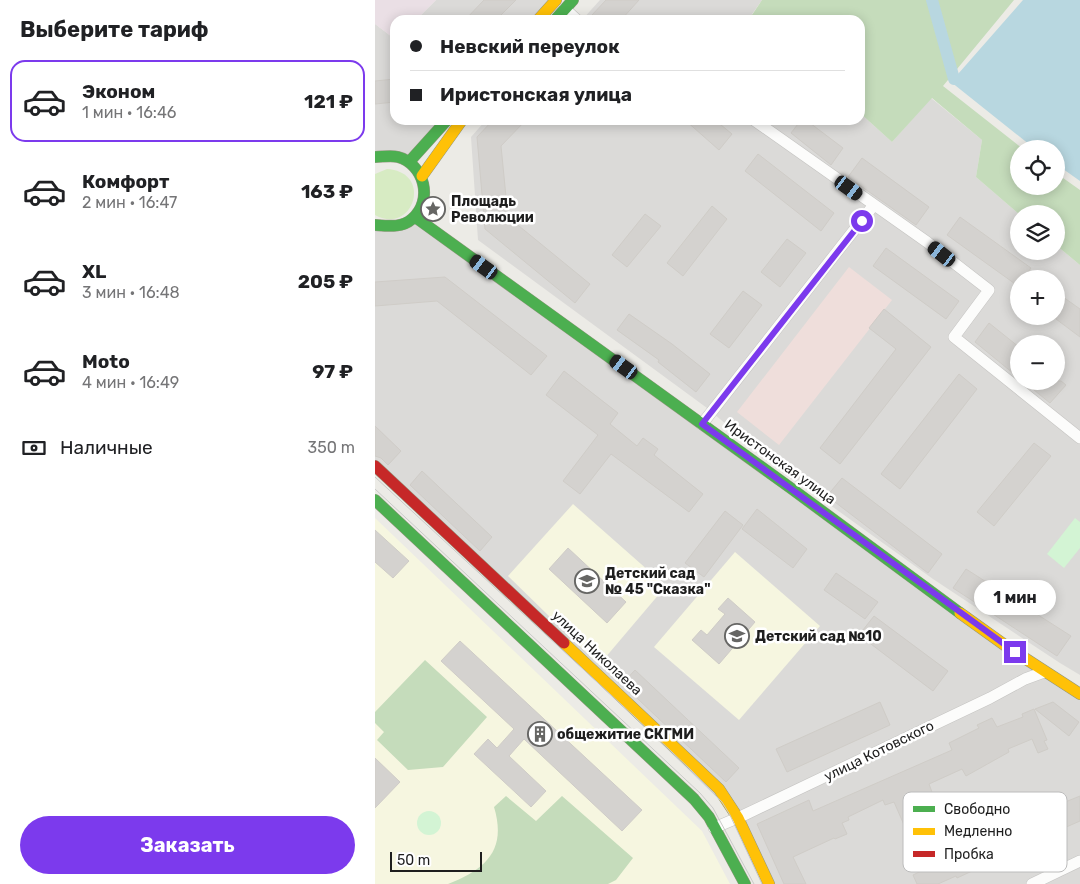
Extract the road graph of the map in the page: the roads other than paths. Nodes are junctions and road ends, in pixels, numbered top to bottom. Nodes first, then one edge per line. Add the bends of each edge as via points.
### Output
1 (556, 0) edge
2 (573, 0) edge
3 (565, 9) junction
4 (542, 15) edge
5 (560, 15) edge
6 (572, 15) edge
7 (442, 125) edge
8 (458, 125) edge
9 (761, 125) edge
10 (375, 156) edge
11 (410, 160) junction
12 (422, 176) junction
13 (873, 206) junction
14 (415, 217) junction
15 (375, 225) edge
16 (702, 424) junction
17 (1080, 438) edge
18 (375, 466) edge
19 (375, 500) edge
20 (1044, 672) junction
21 (1080, 694) edge
22 (738, 818) junction
23 (714, 828) junction
24 (1080, 861) edge
25 (1067, 867) edge
26 (1057, 872) edge
27 (745, 884) edge
28 (769, 884) edge
29 (1032, 884) edge

1 - 4 main road
2 - 3 main road
3 - 5 main road
3 - 6 street
7 - 11 main road
8 - 12 main road
9 - 13 street
10 - 11 main road via 399,155
11 - 12 main road
12 - 14 main road via 423,204
13 - 16 street
13 - 17 street via 927,242 989,290 954,337
14 - 15 main road via 396,227
14 - 16 main road, Иристонская улица
16 - 20 main road, Иристонская улица
18 - 22 main road, улица Николаева via 700,770 719,789
19 - 23 main road via 693,799
20 - 21 main road, Иристонская улица
20 - 22 street, улица Котовского
22 - 23 street, улица Котовского
22 - 28 main road, улица Николаева
23 - 27 main road
24 - 25 street
26 - 29 street

